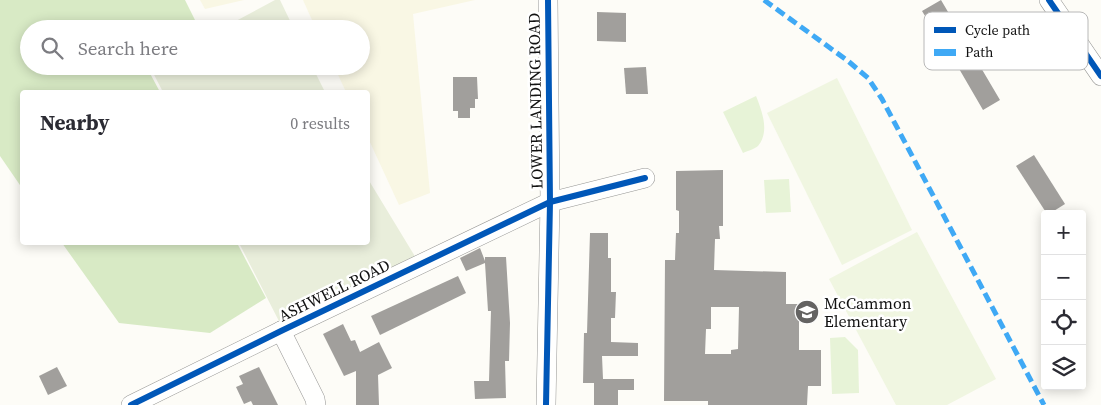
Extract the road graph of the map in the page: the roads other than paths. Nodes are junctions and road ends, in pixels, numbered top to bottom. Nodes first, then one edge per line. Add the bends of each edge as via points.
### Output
1 (548, 0) edge
2 (1049, 0) edge
3 (1057, 12) edge
4 (1088, 57) edge
5 (1101, 76) edge
6 (645, 178) dead end
7 (550, 202) junction
8 (281, 331) junction
9 (131, 405) edge
10 (316, 405) edge
11 (546, 405) edge

1 - 7 street, LOWER LANDING ROAD
2 - 3 street
4 - 5 street
6 - 7 street, ASHWELL ROAD
7 - 8 street, ASHWELL ROAD
7 - 11 street, LOWER LANDING ROAD
8 - 9 street, ASHWELL ROAD
8 - 10 street

